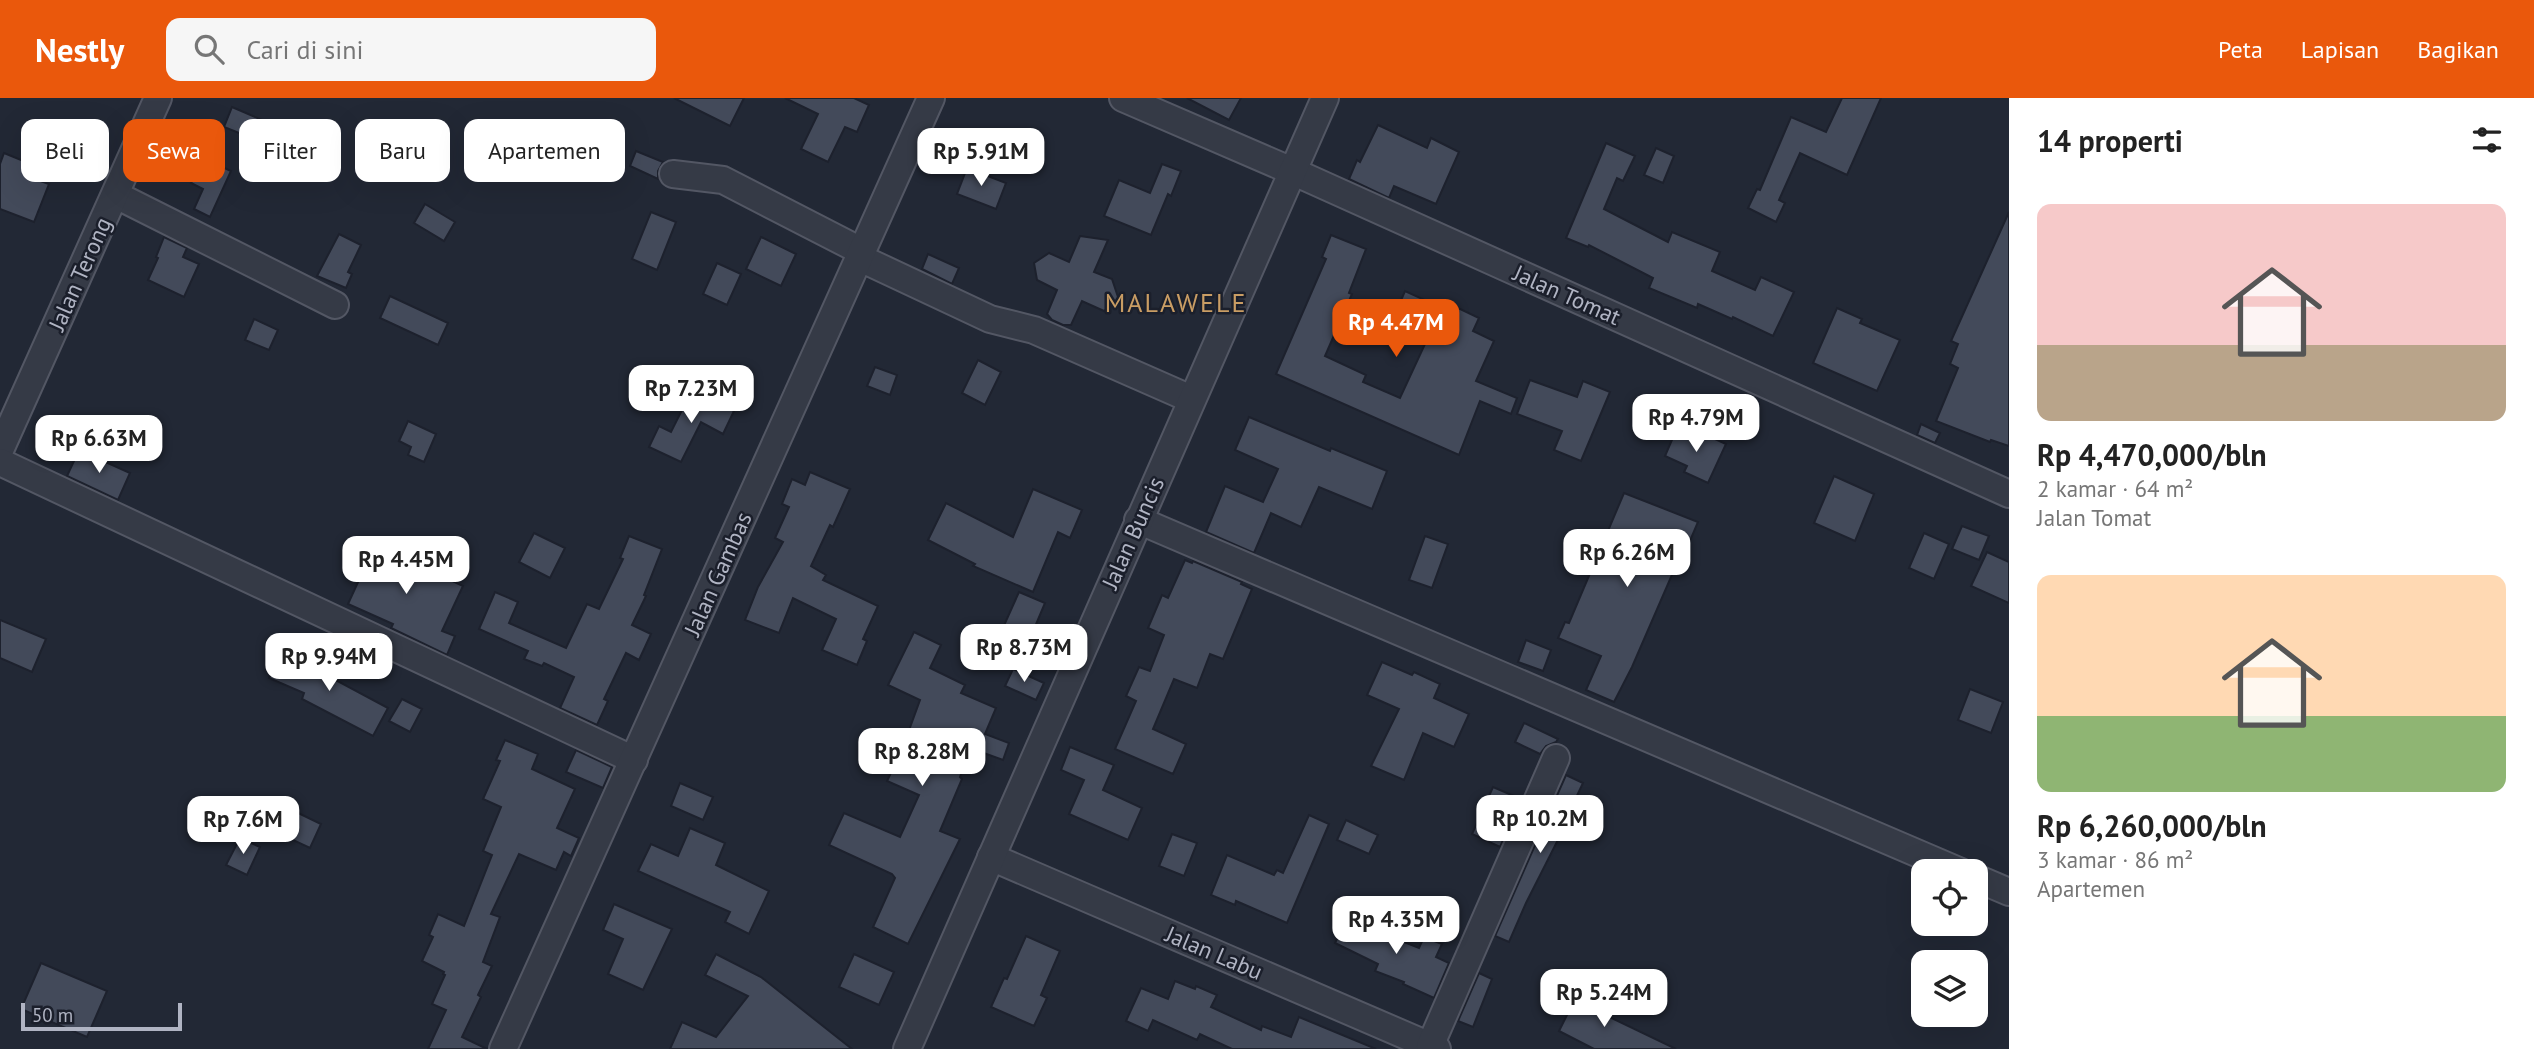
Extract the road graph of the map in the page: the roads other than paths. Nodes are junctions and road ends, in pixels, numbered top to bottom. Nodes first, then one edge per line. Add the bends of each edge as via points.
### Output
1 (158, 98) edge
2 (931, 98) edge
3 (1123, 98) edge
4 (1325, 98) edge
5 (1292, 171) junction
6 (673, 174) dead end
7 (116, 195) junction
8 (862, 255) junction
9 (335, 305) dead end
10 (1191, 399) junction
11 (0, 450) edge
12 (0, 462) edge
13 (2009, 494) edge
14 (1138, 520) junction
15 (1556, 758) dead end
16 (634, 760) junction
17 (991, 858) junction
18 (1931, 859) edge
19 (1988, 883) edge
20 (2009, 892) edge
21 (1434, 1047) edge
22 (503, 1049) edge
23 (907, 1049) edge

1 - 7 street, Jalan Terong
2 - 8 street, Jalan Gambas
3 - 5 street, Jalan Tomat
4 - 5 street, Jalan Buncis
5 - 10 street, Jalan Buncis
5 - 13 street, Jalan Tomat
6 - 8 street via 723,180
7 - 9 street
7 - 11 street, Jalan Terong
8 - 10 street via 990,319 1034,330
8 - 16 street, Jalan Gambas
10 - 14 street, Jalan Buncis
12 - 16 street
14 - 17 street, Jalan Buncis
14 - 18 street
15 - 21 street
16 - 22 street, Jalan Gambas
17 - 21 street, Jalan Labu
17 - 23 street, Jalan Buncis
19 - 20 street

